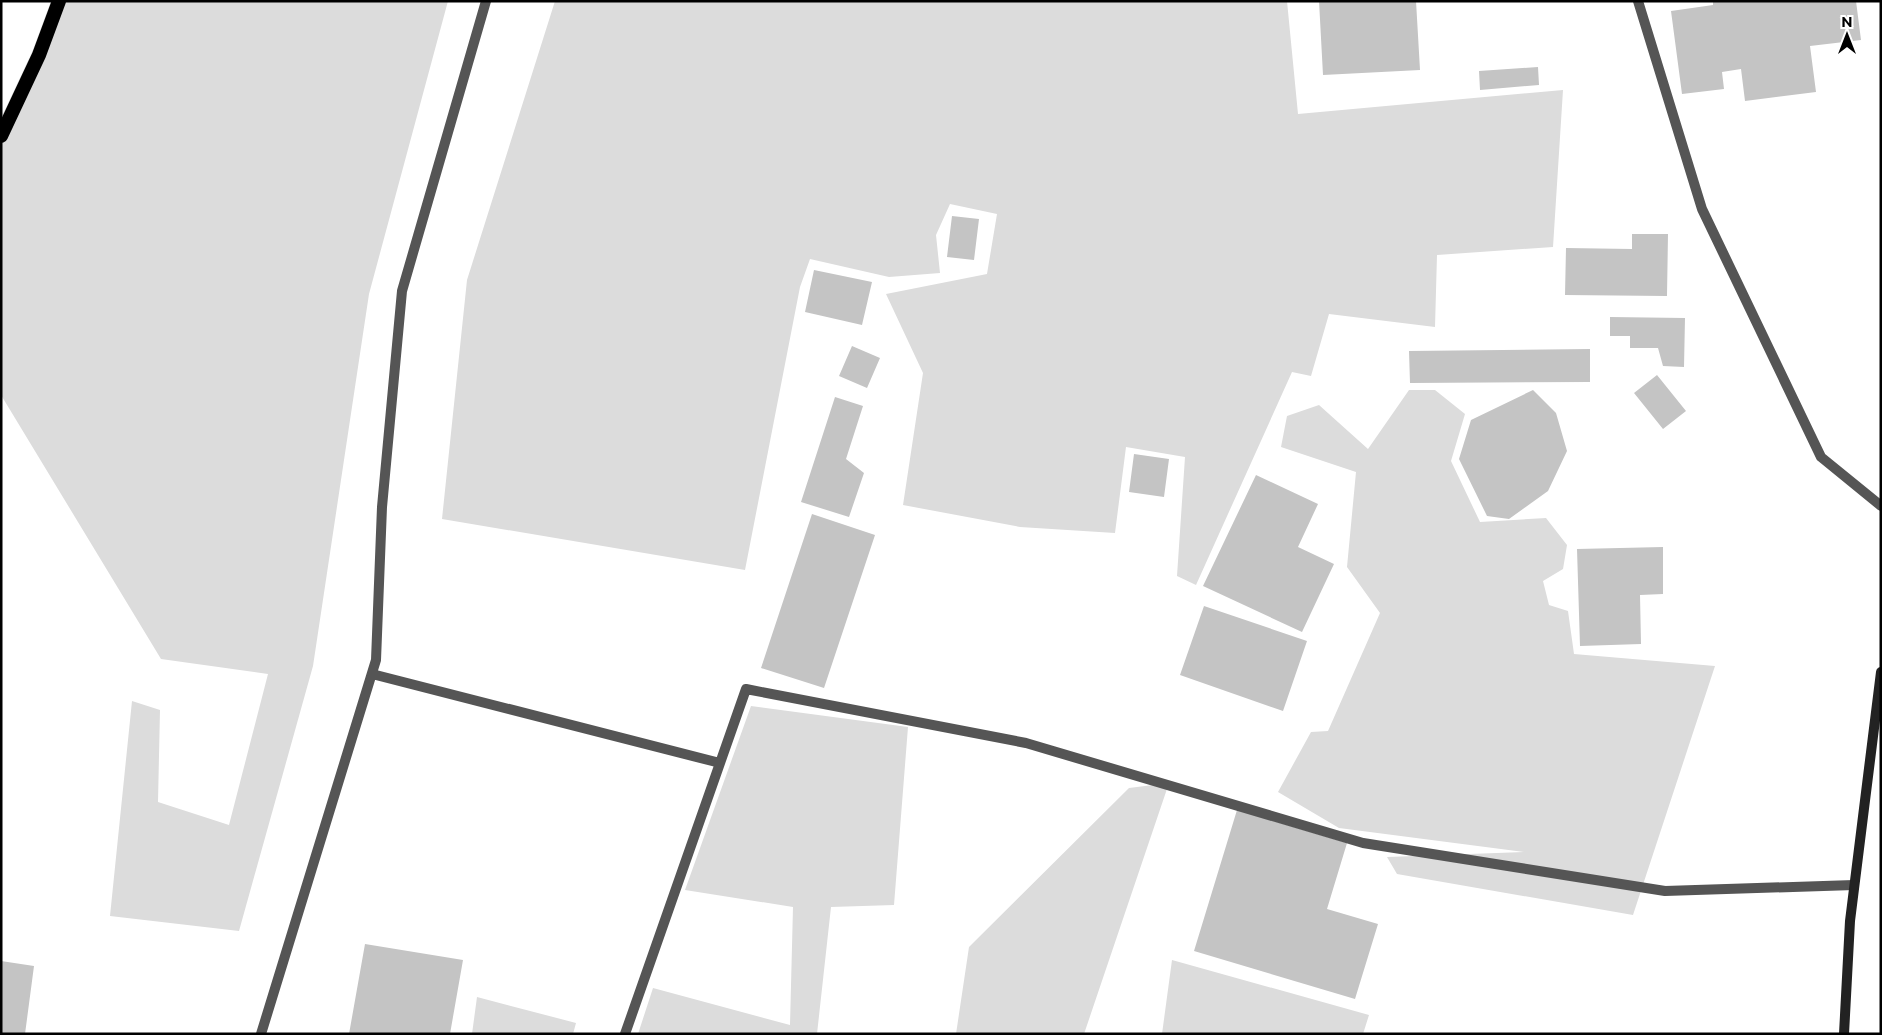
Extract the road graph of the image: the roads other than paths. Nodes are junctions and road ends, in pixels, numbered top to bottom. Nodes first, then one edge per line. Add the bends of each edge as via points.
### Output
1 (59, 1) edge
2 (486, 1) edge
3 (1638, 1) edge
4 (1, 136) edge
5 (1881, 506) edge
6 (1881, 672) edge
7 (372, 674) junction
8 (720, 763) junction
9 (1854, 885) junction
10 (261, 1034) edge
11 (625, 1034) edge
12 (1844, 1034) edge

1 - 4 highway via 39,55
2 - 7 street via 402,290 382,507 376,660
3 - 5 street via 1702,209 1821,457
6 - 9 main road
7 - 8 street
7 - 10 street
8 - 9 street via 746,689 1026,743 1363,843 1666,891
8 - 11 street
9 - 12 main road

